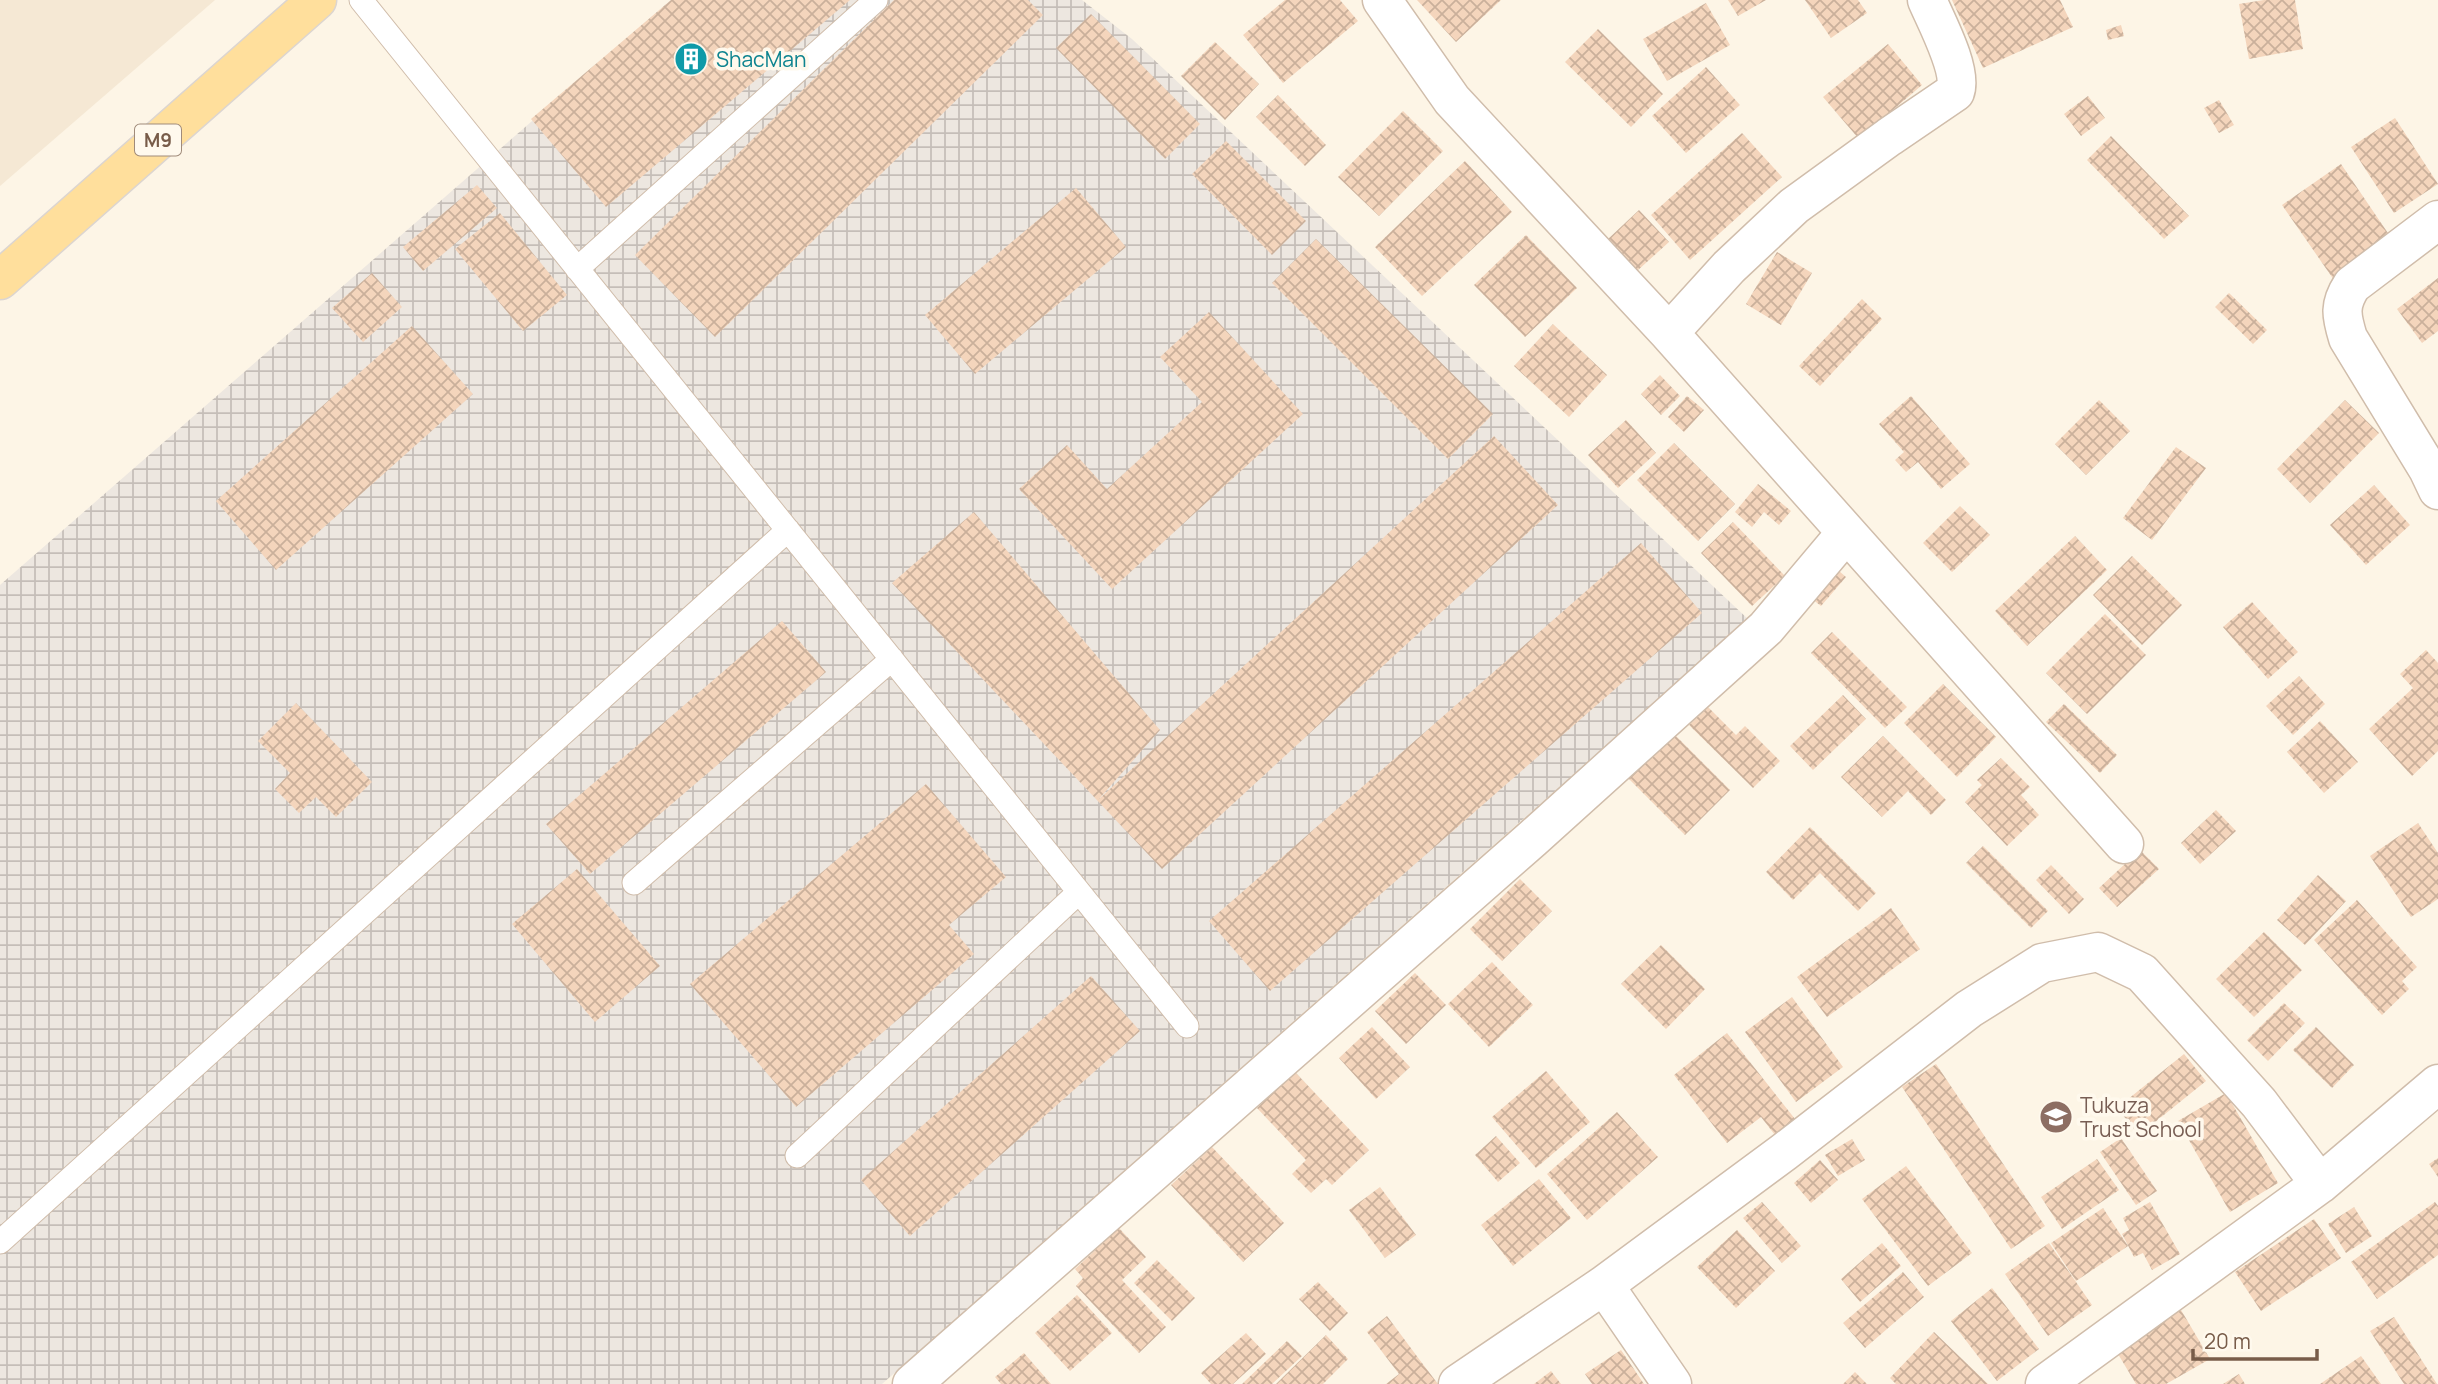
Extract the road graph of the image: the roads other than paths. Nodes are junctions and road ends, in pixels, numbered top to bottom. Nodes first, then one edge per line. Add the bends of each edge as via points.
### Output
1 (361, 0) edge
2 (876, 0) edge
3 (1382, 0) edge
4 (1927, 0) edge
5 (299, 6) edge
6 (2438, 220) edge
7 (577, 269) junction
8 (0, 280) edge
9 (1670, 333) junction
10 (2438, 490) edge
11 (788, 530) junction
12 (1846, 533) junction
13 (891, 659) junction
14 (2124, 844) dead end
15 (634, 883) dead end
16 (1079, 891) junction
17 (1187, 1026) dead end
18 (2438, 1084) edge
19 (797, 1156) dead end
20 (2320, 1184) junction
21 (0, 1242) edge
22 (1604, 1285) junction
23 (912, 1384) edge
24 (1458, 1384) edge
25 (1672, 1384) edge
26 (2045, 1384) edge

1 - 7 lane
2 - 7 lane
3 - 9 street via 1452,100
4 - 9 street via 1949,52 1958,85 1955,92 1794,206
5 - 8 main road, M9
6 - 10 street via 2352,285 2343,300 2343,320 2348,338
7 - 11 lane
9 - 12 street
11 - 13 lane
11 - 21 lane
12 - 14 street
12 - 23 street via 1766,628
13 - 15 lane
13 - 16 lane
16 - 17 lane
16 - 19 lane
18 - 20 street
20 - 22 street via 2259,1102 2142,972 2098,952 2042,963 1969,1009
20 - 26 street
22 - 24 street
22 - 25 street

